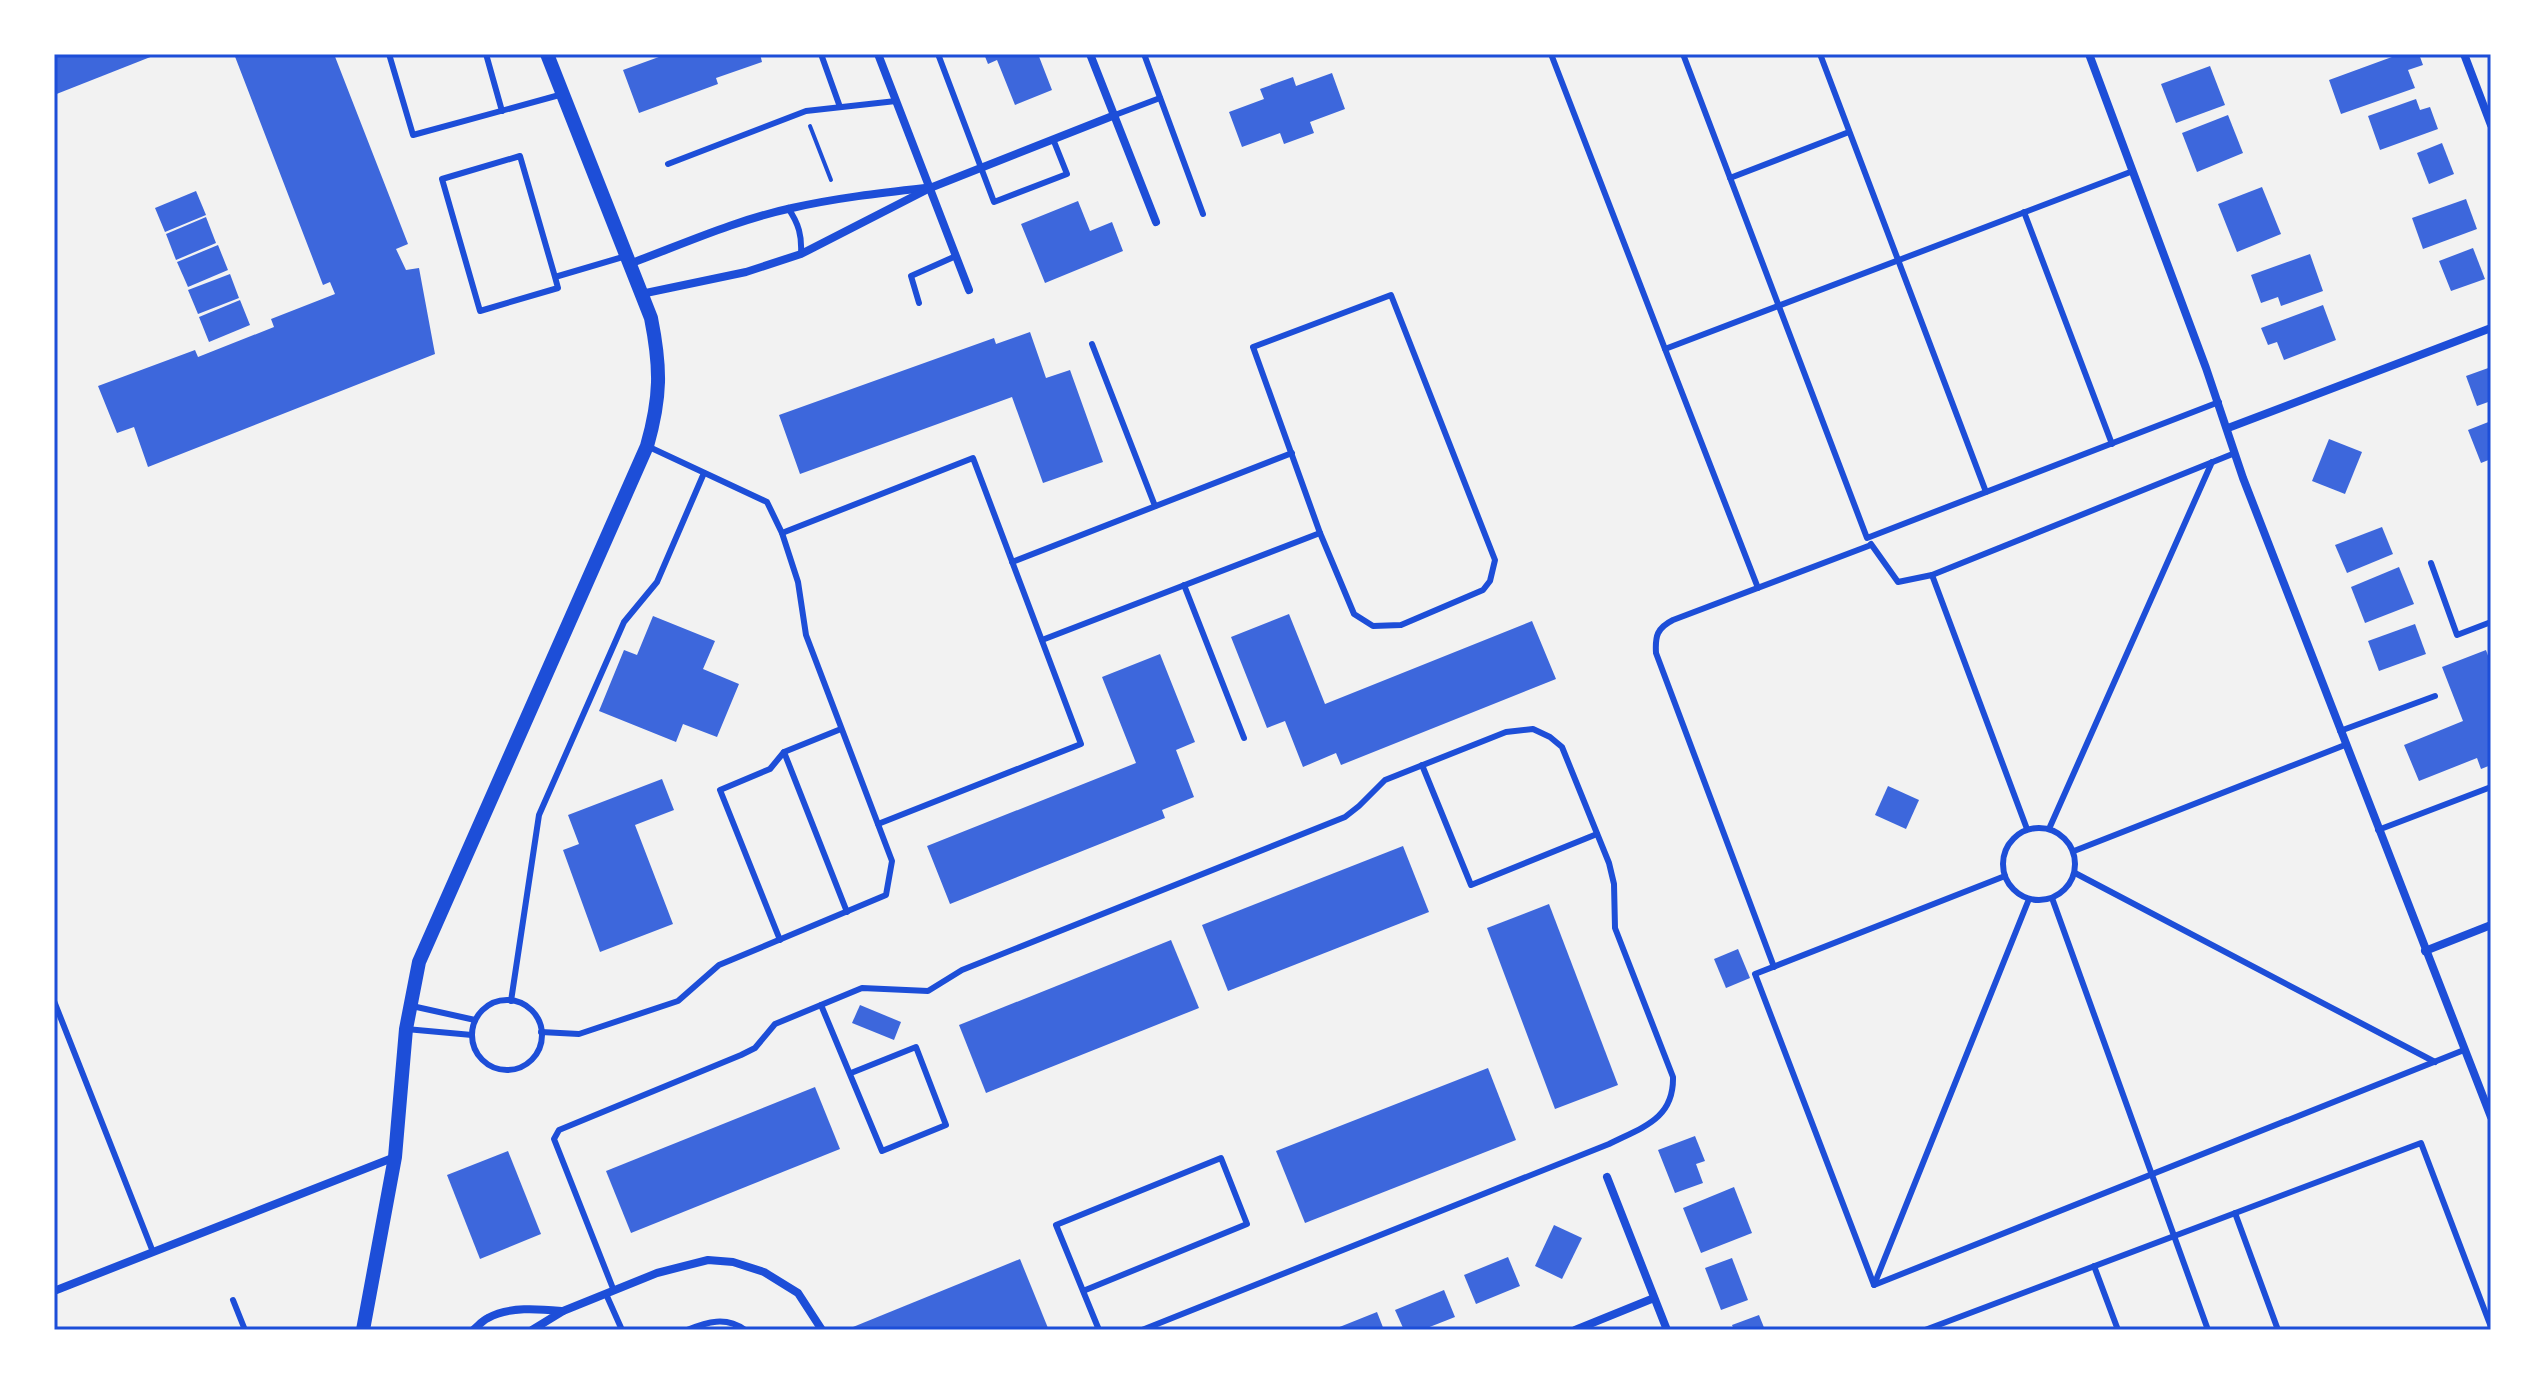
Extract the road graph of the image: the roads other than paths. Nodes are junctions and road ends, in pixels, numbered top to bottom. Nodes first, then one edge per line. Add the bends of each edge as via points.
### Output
1 (389, 54) edge
2 (486, 54) edge
3 (547, 54) edge
4 (821, 54) edge
5 (878, 54) edge
6 (938, 54) edge
7 (1090, 54) edge
8 (1144, 54) edge
9 (1551, 54) edge
10 (1683, 54) edge
11 (1820, 54) edge
12 (2089, 54) edge
13 (2464, 54) edge
14 (563, 94) junction
15 (1160, 98) junction
16 (896, 101) junction
17 (840, 107) junction
18 (502, 111) junction
19 (1115, 115) junction
20 (2491, 125) edge
21 (1849, 132) junction
22 (1053, 139) junction
23 (668, 164) dead end
24 (981, 168) junction
25 (2133, 171) junction
26 (1730, 178) junction
27 (930, 188) junction
28 (788, 208) junction
29 (2024, 212) junction
30 (1203, 214) dead end
31 (1156, 222) dead end
32 (801, 254) junction
33 (956, 256) junction
34 (628, 260) junction
35 (1898, 260) junction
36 (555, 277) junction
37 (969, 290) dead end
38 (641, 294) junction
39 (919, 303) dead end
40 (1779, 306) junction
41 (2491, 328) edge
42 (1092, 344) dead end
43 (1665, 349) junction
44 (2219, 402) junction
45 (2228, 428) junction
46 (2112, 444) junction
47 (647, 446) junction
48 (1292, 453) junction
49 (2235, 453) junction
50 (2212, 462) junction
51 (704, 473) junction
52 (1986, 492) junction
53 (1155, 506) junction
54 (782, 533) junction
55 (1320, 533) junction
56 (1869, 541) junction
57 (1012, 562) junction
58 (2431, 563) dead end
59 (1932, 575) junction
60 (1184, 585) junction
61 (1758, 588) junction
62 (2491, 622) edge
63 (1042, 640) junction
64 (2435, 696) dead end
65 (841, 729) junction
66 (2340, 731) junction
67 (1244, 738) dead end
68 (2345, 745) junction
69 (784, 752) junction
70 (1422, 765) junction
71 (2491, 787) edge
72 (878, 824) junction
73 (2027, 829) junction
74 (2049, 829) junction
75 (2378, 830) junction
76 (1597, 834) junction
77 (2074, 851) junction
78 (2075, 873) junction
79 (2005, 876) junction
80 (2052, 898) junction
81 (2029, 899) junction
82 (847, 912) junction
83 (2491, 925) edge
84 (780, 940) junction
85 (2425, 951) junction
86 (1774, 967) junction
87 (54, 1001) edge
88 (511, 1001) junction
89 (821, 1005) junction
90 (410, 1006) junction
91 (475, 1020) junction
92 (406, 1029) junction
93 (541, 1032) junction
94 (472, 1035) junction
95 (2464, 1050) junction
96 (2435, 1062) junction
97 (851, 1073) junction
98 (2491, 1117) edge
99 (395, 1157) junction
100 (2153, 1175) junction
101 (1607, 1177) dead end
102 (2235, 1213) junction
103 (2176, 1236) junction
104 (153, 1252) junction
105 (2094, 1266) junction
106 (1874, 1285) junction
107 (54, 1291) edge
108 (1083, 1291) junction
109 (610, 1292) junction
110 (1654, 1298) junction
111 (233, 1300) dead end
112 (563, 1311) junction
113 (2491, 1327) edge
114 (245, 1330) edge
115 (363, 1330) edge
116 (473, 1330) edge
117 (532, 1330) edge
118 (622, 1330) edge
119 (687, 1330) edge
120 (745, 1330) edge
121 (822, 1330) edge
122 (1099, 1330) edge
123 (1142, 1330) edge
124 (1575, 1330) edge
125 (1667, 1330) edge
126 (1925, 1330) edge
127 (2118, 1330) edge
128 (2208, 1330) edge
129 (2278, 1330) edge

1 - 18 lane via 413,135
2 - 18 lane
3 - 14 street
4 - 17 lane
5 - 16 street
6 - 24 lane
7 - 19 street
8 - 15 lane
9 - 43 lane
10 - 26 lane
11 - 21 lane
12 - 25 street
13 - 20 street
14 - 18 lane
14 - 34 street
15 - 19 lane
15 - 30 lane
16 - 17 lane
16 - 27 street
17 - 23 lane via 806,111
19 - 22 street
19 - 31 street
21 - 26 lane
21 - 35 lane
22 - 24 street
22 - 24 lane via 1067,174 994,202
24 - 27 street
25 - 29 lane
25 - 44 street
26 - 40 lane
27 - 28 street
27 - 32 street
27 - 33 street
28 - 32 lane via 800,230
28 - 34 street
29 - 35 lane
29 - 46 lane
32 - 38 street via 746,272
33 - 37 street
33 - 39 lane via 911,276
34 - 36 lane
34 - 38 street
35 - 40 lane
35 - 52 lane
36 - 36 lane via 520,156 442,179 480,311 558,288
38 - 47 street via 651,318 659,380
40 - 43 lane
40 - 56 lane
41 - 45 street
42 - 53 lane
43 - 61 lane
44 - 45 street
44 - 46 lane
45 - 49 street
46 - 52 lane
47 - 51 lane
47 - 90 street via 419,962
48 - 53 lane
48 - 55 lane
48 - 55 lane via 1253,347 1391,295 1495,560 1490,581 1483,590 1401,625 1373,626 1354,614
49 - 50 lane
49 - 66 street
50 - 59 lane
50 - 74 lane
51 - 54 lane via 767,502
51 - 88 lane via 657,582 624,622 539,815
52 - 56 lane
53 - 57 lane
54 - 57 lane via 973,458
54 - 65 lane via 798,582 806,635
55 - 60 lane
56 - 59 lane via 1898,582
56 - 61 lane
57 - 63 lane
58 - 62 lane via 2457,635
59 - 73 lane
60 - 63 lane
60 - 67 lane
61 - 86 lane via 1661,626 1655,637 1656,653
63 - 72 lane via 1081,744
64 - 66 lane
65 - 69 lane
65 - 72 lane
66 - 68 street
68 - 75 street
68 - 77 lane
69 - 82 lane
69 - 84 lane via 770,769 720,790
70 - 76 lane via 1506,732 1533,729 1562,747
70 - 76 lane via 1471,885
70 - 89 lane via 1385,780 1345,817 962,970 928,991 862,988
71 - 75 lane
72 - 82 lane via 892,861 886,895
73 - 74 lane
73 - 79 lane via 2004,854
74 - 77 lane
75 - 85 street
76 - 123 lane via 1614,884 1615,928 1673,1077 1674,1094 1665,1112 1609,1144
77 - 78 lane
78 - 80 lane
78 - 96 lane
79 - 81 lane
79 - 86 lane
80 - 81 lane
80 - 100 lane
81 - 106 lane
82 - 84 lane
83 - 85 street
84 - 93 lane via 719,965 678,1001 579,1034
85 - 95 street
86 - 106 lane via 1755,974
87 - 104 lane
88 - 91 lane via 490,1005
88 - 93 lane via 531,1010
89 - 97 lane
89 - 109 lane via 775,1024 755,1048 741,1055 559,1130 554,1139
90 - 91 lane
90 - 92 street
91 - 94 lane
92 - 94 lane
92 - 99 street
93 - 94 lane via 532,1059 502,1070 483,1061
95 - 96 lane
95 - 98 street
96 - 100 lane
97 - 97 lane via 882,1151 946,1125 916,1047
99 - 104 street
99 - 115 street
100 - 103 lane
100 - 106 lane
101 - 110 street
102 - 103 lane
102 - 113 lane via 2421,1143
102 - 129 lane
103 - 105 lane
103 - 128 lane
104 - 107 street
105 - 126 lane
105 - 127 lane
108 - 108 lane via 1056,1225 1221,1158 1247,1224
108 - 122 lane
109 - 112 street
109 - 118 lane
109 - 121 street via 708,1260 733,1262 764,1272 798,1293
110 - 124 street
110 - 125 street
111 - 114 lane
112 - 116 street via 511,1311 488,1317
112 - 117 street
119 - 120 lane via 726,1321

